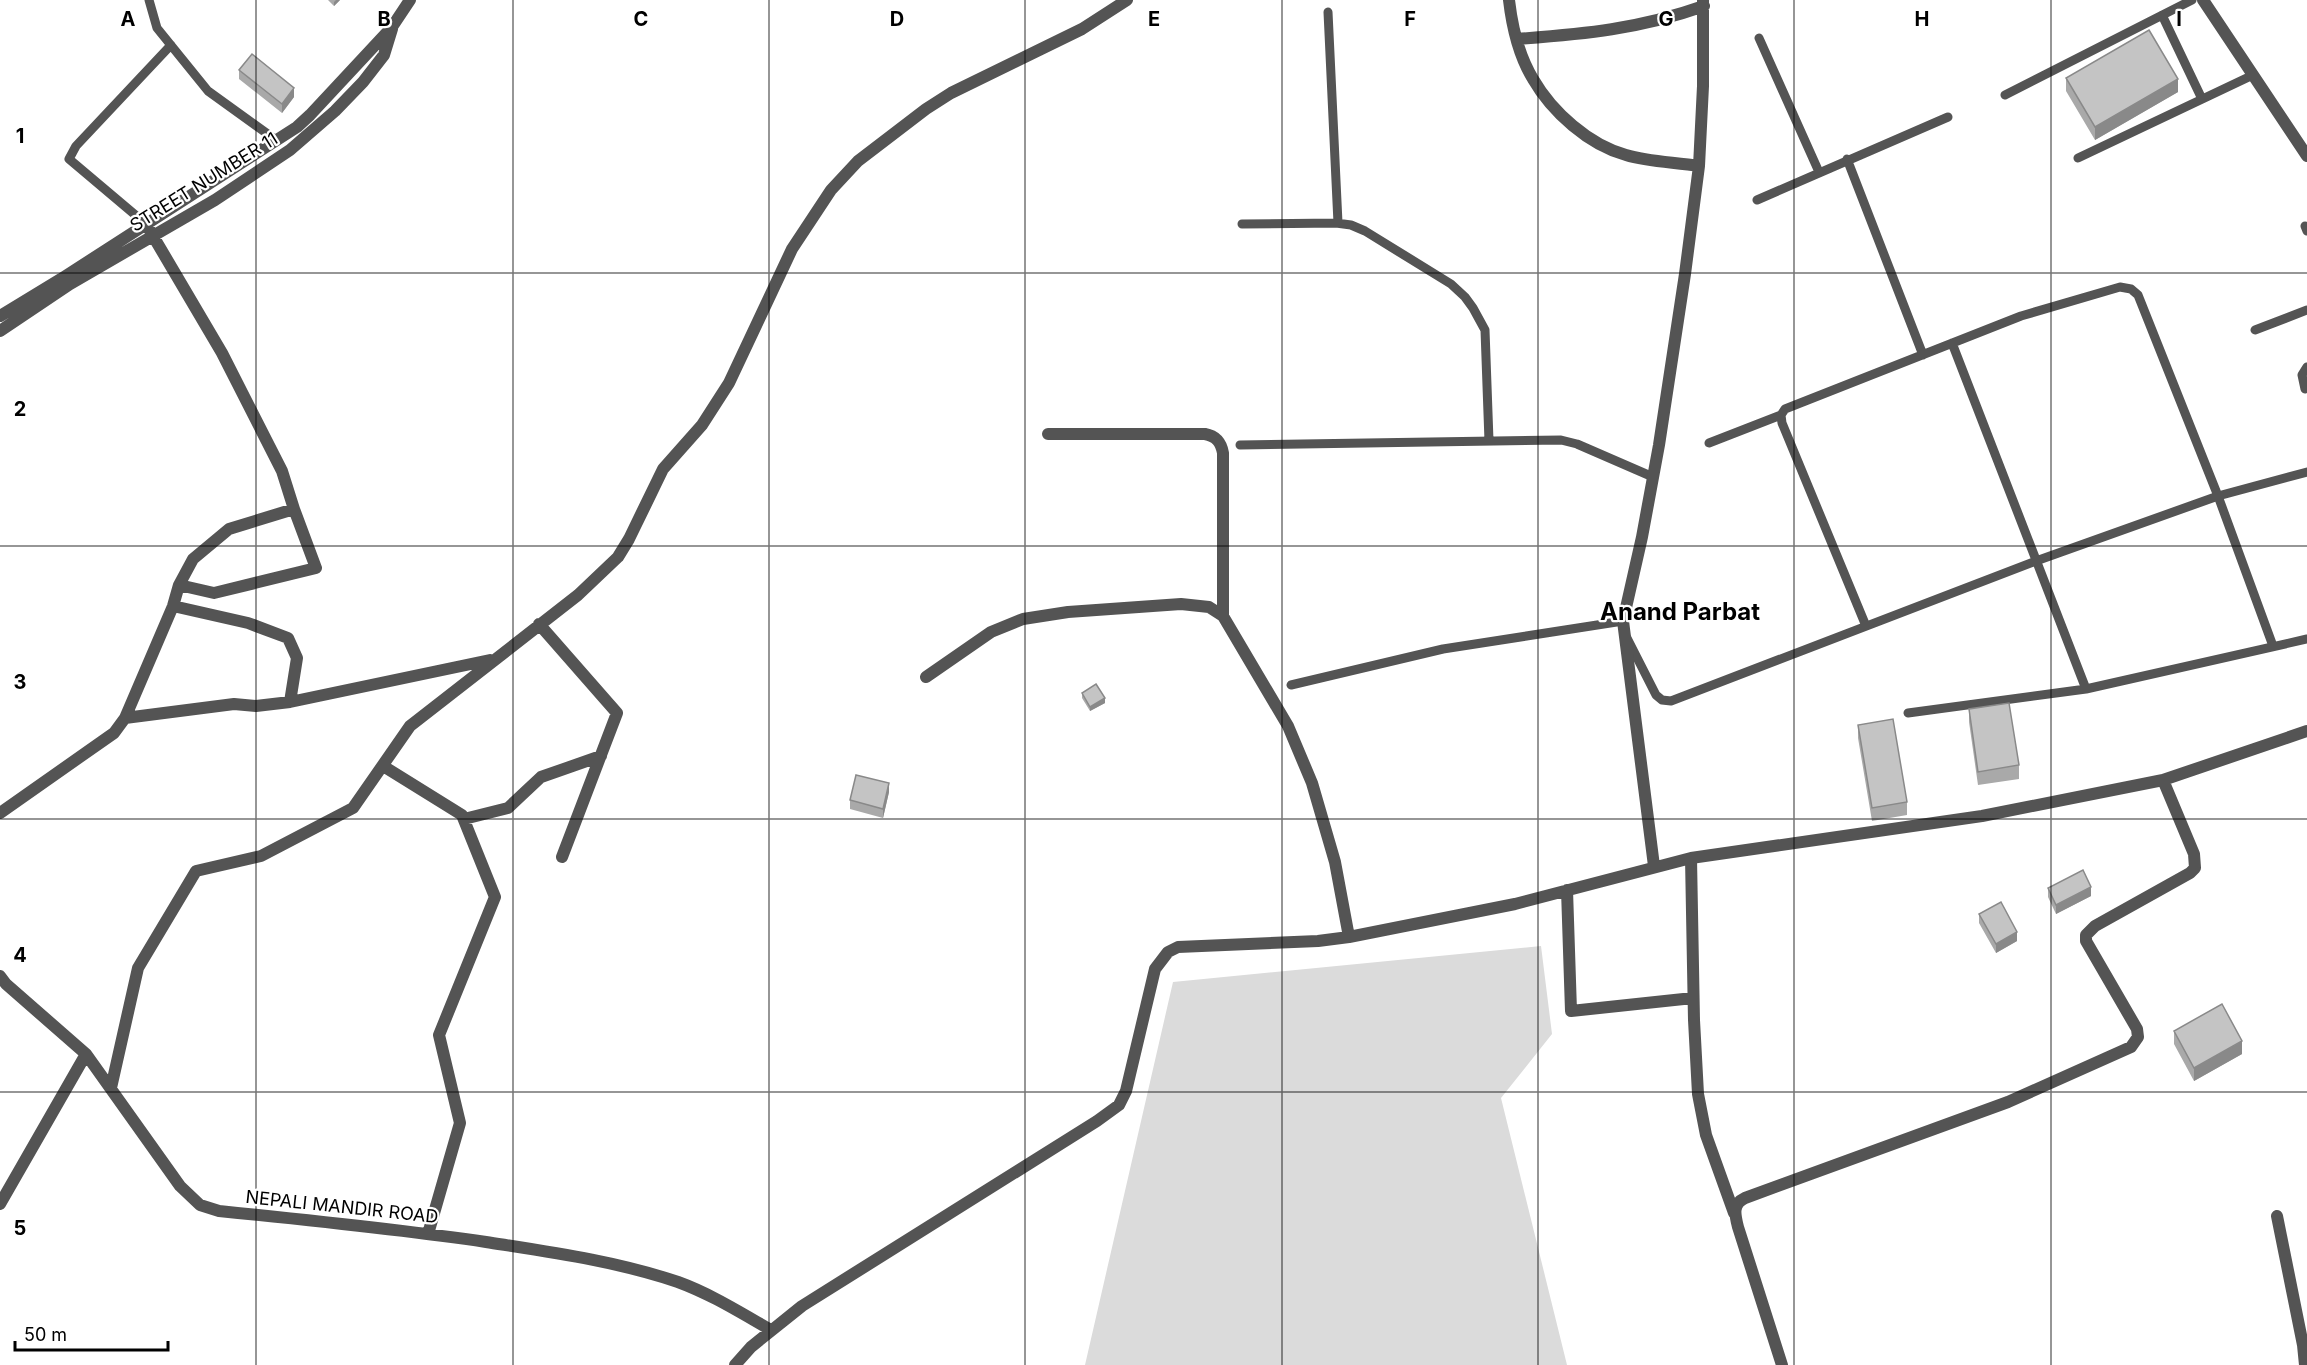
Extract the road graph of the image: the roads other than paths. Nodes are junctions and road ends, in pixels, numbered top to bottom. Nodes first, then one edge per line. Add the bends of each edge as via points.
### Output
1 (148, 0) edge
2 (410, 0) edge
3 (1127, 0) edge
4 (1509, 0) edge
5 (2192, 0) edge
6 (2203, 0) edge
7 (1704, 3) edge
8 (1328, 12) dead end
9 (2162, 15) junction
10 (392, 27) junction
11 (1759, 38) dead end
12 (1517, 39) junction
13 (171, 45) junction
14 (2253, 75) junction
15 (2005, 94) dead end
16 (2202, 99) junction
17 (1948, 117) dead end
18 (276, 140) junction
19 (2307, 156) edge
20 (2078, 158) dead end
21 (1847, 159) junction
22 (1699, 166) junction
23 (1819, 172) junction
24 (1757, 200) dead end
25 (146, 224) junction
26 (1242, 224) dead end
27 (1338, 224) junction
28 (153, 236) junction
29 (2307, 310) edge
30 (0, 316) edge
31 (2255, 330) dead end
32 (0, 331) edge
33 (1952, 343) junction
34 (1923, 355) junction
35 (2307, 367) edge
36 (2305, 389) dead end
37 (1781, 415) junction
38 (1048, 434) dead end
39 (1489, 441) junction
40 (1708, 443) dead end
41 (1240, 445) dead end
42 (2307, 472) edge
43 (1653, 477) junction
44 (2218, 496) junction
45 (294, 508) junction
46 (2036, 561) junction
47 (179, 585) junction
48 (173, 606) junction
49 (1223, 615) junction
50 (539, 624) junction
51 (1623, 626) junction
52 (1866, 626) junction
53 (2307, 639) edge
54 (2273, 646) junction
55 (494, 660) junction
56 (926, 677) dead end
57 (1291, 686) dead end
58 (2086, 689) junction
59 (290, 702) junction
60 (1908, 713) dead end
61 (125, 718) junction
62 (2307, 731) edge
63 (601, 756) junction
64 (382, 766) junction
65 (2163, 780) junction
66 (0, 813) edge
67 (464, 819) junction
68 (562, 857) dead end
69 (1690, 858) junction
70 (1654, 866) junction
71 (1567, 890) junction
72 (1349, 937) junction
73 (0, 976) edge
74 (1693, 998) junction
75 (86, 1054) junction
76 (111, 1088) junction
77 (0, 1204) edge
78 (1734, 1213) junction
79 (2277, 1216) dead end
80 (428, 1234) junction
81 (771, 1330) junction
82 (735, 1365) edge
83 (1782, 1365) edge
84 (2305, 1365) edge

1 - 13 lane via 157,28
2 - 10 street, STREET NUMBER 11
3 - 50 street via 1082,29 951,93 858,161 831,190 792,249 729,383 702,425 663,469 618,557 578,595
4 - 12 street
5 - 9 lane
6 - 14 street
7 - 12 street via 1668,19 1605,32
7 - 22 street
8 - 27 lane
9 - 15 lane
9 - 16 lane
10 - 18 street, STREET NUMBER 11 via 310,115
10 - 28 street, STREET NUMBER 11 via 384,55 335,111 290,150
11 - 23 lane
12 - 22 street via 1533,78 1565,119 1585,135 1628,156
13 - 18 lane via 208,91
13 - 25 lane via 76,146 69,159
14 - 16 lane
14 - 19 street
16 - 20 lane
17 - 21 lane
18 - 25 street, STREET NUMBER 11
21 - 23 lane
21 - 34 lane
22 - 43 street
23 - 24 lane
25 - 28 street
25 - 30 street, STREET NUMBER 11
26 - 27 lane
27 - 39 lane via 1351,225 1379,239 1451,284 1473,308 1485,330
28 - 32 street, STREET NUMBER 11 via 70,284
28 - 45 street via 222,353 282,471
29 - 31 lane
33 - 34 lane
33 - 44 lane via 2021,316 2112,288 2131,289 2138,295
33 - 46 lane
34 - 37 lane via 1791,406
35 - 36 lane via 2302,375
37 - 40 lane
37 - 52 lane
38 - 49 street via 1205,434 1219,440 1223,453
39 - 41 lane
39 - 43 lane via 1561,440
42 - 44 lane
43 - 51 street
44 - 46 lane
44 - 54 lane
45 - 47 street via 228,529 193,559
45 - 47 street via 316,568 214,593
46 - 52 lane
46 - 58 lane
47 - 48 street
48 - 59 street via 248,623 288,638 297,658
48 - 61 street
49 - 56 street via 1209,608 1181,604 1023,619 991,632
49 - 72 street via 1288,726 1308,773 1335,862
50 - 55 street
50 - 63 street via 617,713
51 - 52 lane via 1656,695 1671,701
51 - 57 lane via 1443,649
51 - 70 street
53 - 54 lane
54 - 58 lane
55 - 59 street
55 - 64 street via 410,726
58 - 60 lane
59 - 61 street via 234,704
61 - 66 street via 105,740
62 - 65 street
63 - 67 street via 541,777 508,808
63 - 68 street
64 - 67 street
64 - 76 street via 353,808 261,856 196,871 138,968
65 - 69 street via 1982,816
65 - 78 street via 2194,854 2195,867 2086,935 2137,1029 2138,1036 2131,1047 2008,1102 1745,1198
67 - 80 street via 495,897 439,1035 460,1124
69 - 70 street
69 - 74 street
70 - 71 street
71 - 72 street
71 - 74 street via 1570,1011
72 - 81 street via 1178,947 1168,952 1155,969 1126,1091 1119,1105 802,1306
73 - 75 street, NEPALI MANDIR ROAD
74 - 78 street via 1702,1118
75 - 76 street, NEPALI MANDIR ROAD
75 - 77 street
76 - 80 street, NEPALI MANDIR ROAD via 180,1186 200,1205 219,1211
78 - 83 street
79 - 84 street
80 - 81 street, NEPALI MANDIR ROAD via 641,1270 680,1283
81 - 82 street

